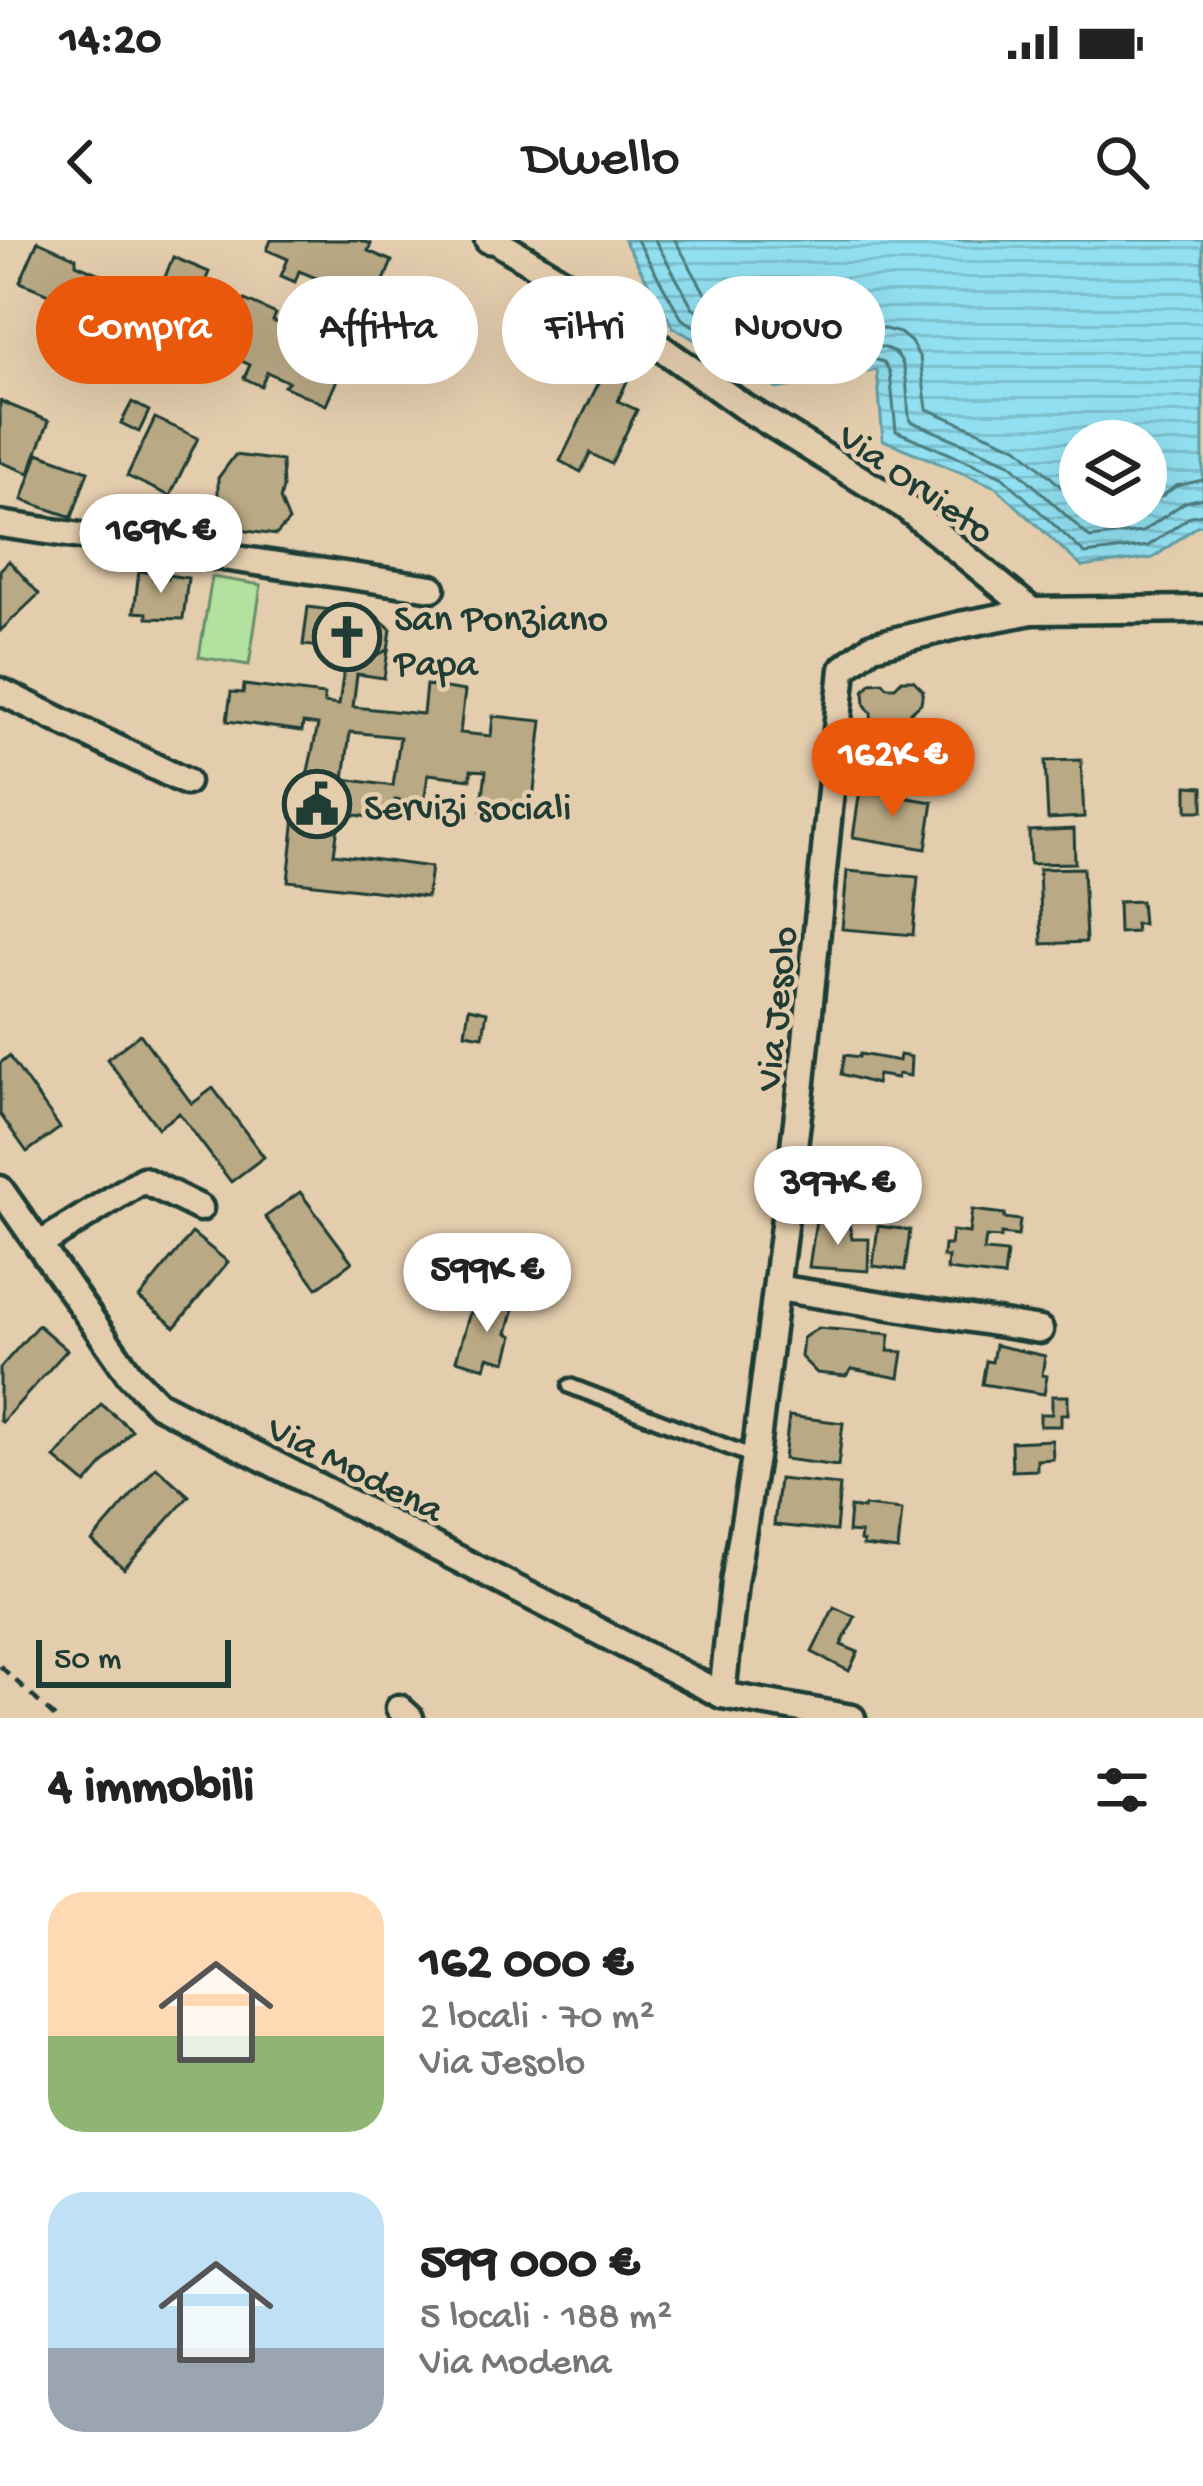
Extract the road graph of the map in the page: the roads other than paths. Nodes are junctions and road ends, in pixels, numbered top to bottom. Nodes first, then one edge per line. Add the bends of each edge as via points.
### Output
1 (521, 240) edge
2 (492, 241) edge
3 (552, 276) edge
4 (565, 276) edge
5 (667, 352) edge
6 (0, 524) edge
7 (432, 588) dead end
8 (1203, 609) edge
9 (1032, 611) junction
10 (0, 691) edge
11 (186, 782) dead end
12 (0, 1190) edge
13 (200, 1208) dead end
14 (39, 1245) junction
15 (777, 1288) junction
16 (1040, 1330) dead end
17 (570, 1386) dead end
18 (755, 1457) junction
19 (722, 1695) junction
20 (760, 1711) edge
21 (852, 1718) edge

1 - 4 street
2 - 3 street, Via Orvieto
5 - 9 street, Via Orvieto via 904,506
6 - 7 street
8 - 9 street
9 - 15 street, Via Jesolo via 872,646 843,669
10 - 11 street
12 - 14 street, Via Modena
13 - 14 street via 143,1180
14 - 19 street, Via Modena via 158,1404
15 - 16 street
15 - 18 street, Via Jesolo
17 - 18 lane
18 - 19 street, Via Jesolo
19 - 20 street, Via Modena
20 - 21 street, Via Modena

